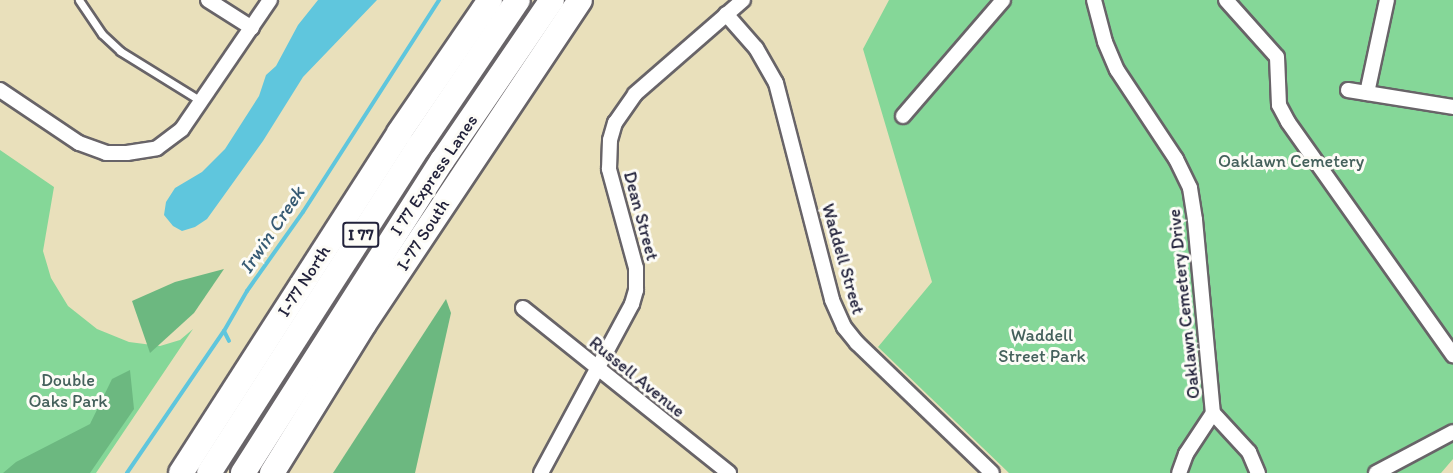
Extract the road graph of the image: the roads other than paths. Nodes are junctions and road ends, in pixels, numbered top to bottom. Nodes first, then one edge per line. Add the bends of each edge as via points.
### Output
1 (79, 0) edge
2 (208, 0) edge
3 (270, 0) edge
4 (490, 0) edge
5 (518, 0) edge
6 (552, 0) edge
7 (580, 0) edge
8 (743, 0) edge
9 (1003, 0) edge
10 (1094, 0) edge
11 (1226, 0) edge
12 (1387, 0) edge
13 (726, 14) junction
14 (252, 28) junction
15 (0, 90) edge
16 (1348, 90) dead end
17 (1367, 93) junction
18 (201, 101) junction
19 (1453, 106) edge
20 (903, 116) dead end
21 (523, 308) dead end
22 (1453, 355) edge
23 (598, 368) junction
24 (1213, 413) junction
25 (1453, 432) edge
26 (181, 473) edge
27 (209, 473) edge
28 (243, 473) edge
29 (272, 473) edge
30 (541, 473) edge
31 (729, 473) edge
32 (992, 473) edge
33 (1179, 473) edge
34 (1258, 473) edge
35 (1376, 473) edge

1 - 18 lane via 102,34 120,51
2 - 14 street
3 - 14 street
4 - 26 highway, I-77 North / I 77 via 399,133
5 - 27 highway, I 77 Express Lanes / I 77 via 419,146
6 - 28 highway, I 77 Express Lanes / I 77 via 430,180
7 - 29 highway, I-77 South via 371,314
8 - 13 street, Dean Street
9 - 20 street
10 - 24 street, Oaklawn Cemetery Drive via 1117,70 1176,159 1190,188
11 - 22 street via 1277,57 1279,105 1288,122
12 - 17 street
13 - 23 street, Dean Street via 636,94 615,123 609,169 636,268 636,290
13 - 32 street, Waddell Street via 756,48 776,83 832,300 844,327
14 - 18 street
15 - 18 street via 79,143 106,153 158,148 182,129
16 - 17 street
17 - 19 street
21 - 23 street, Russell Avenue
23 - 30 street, Dean Street
23 - 31 street, Russell Avenue
24 - 33 street, Oaklawn Cemetery Drive via 1186,454
24 - 34 street, Oaklawn Cemetery Drive via 1249,452
25 - 35 street

